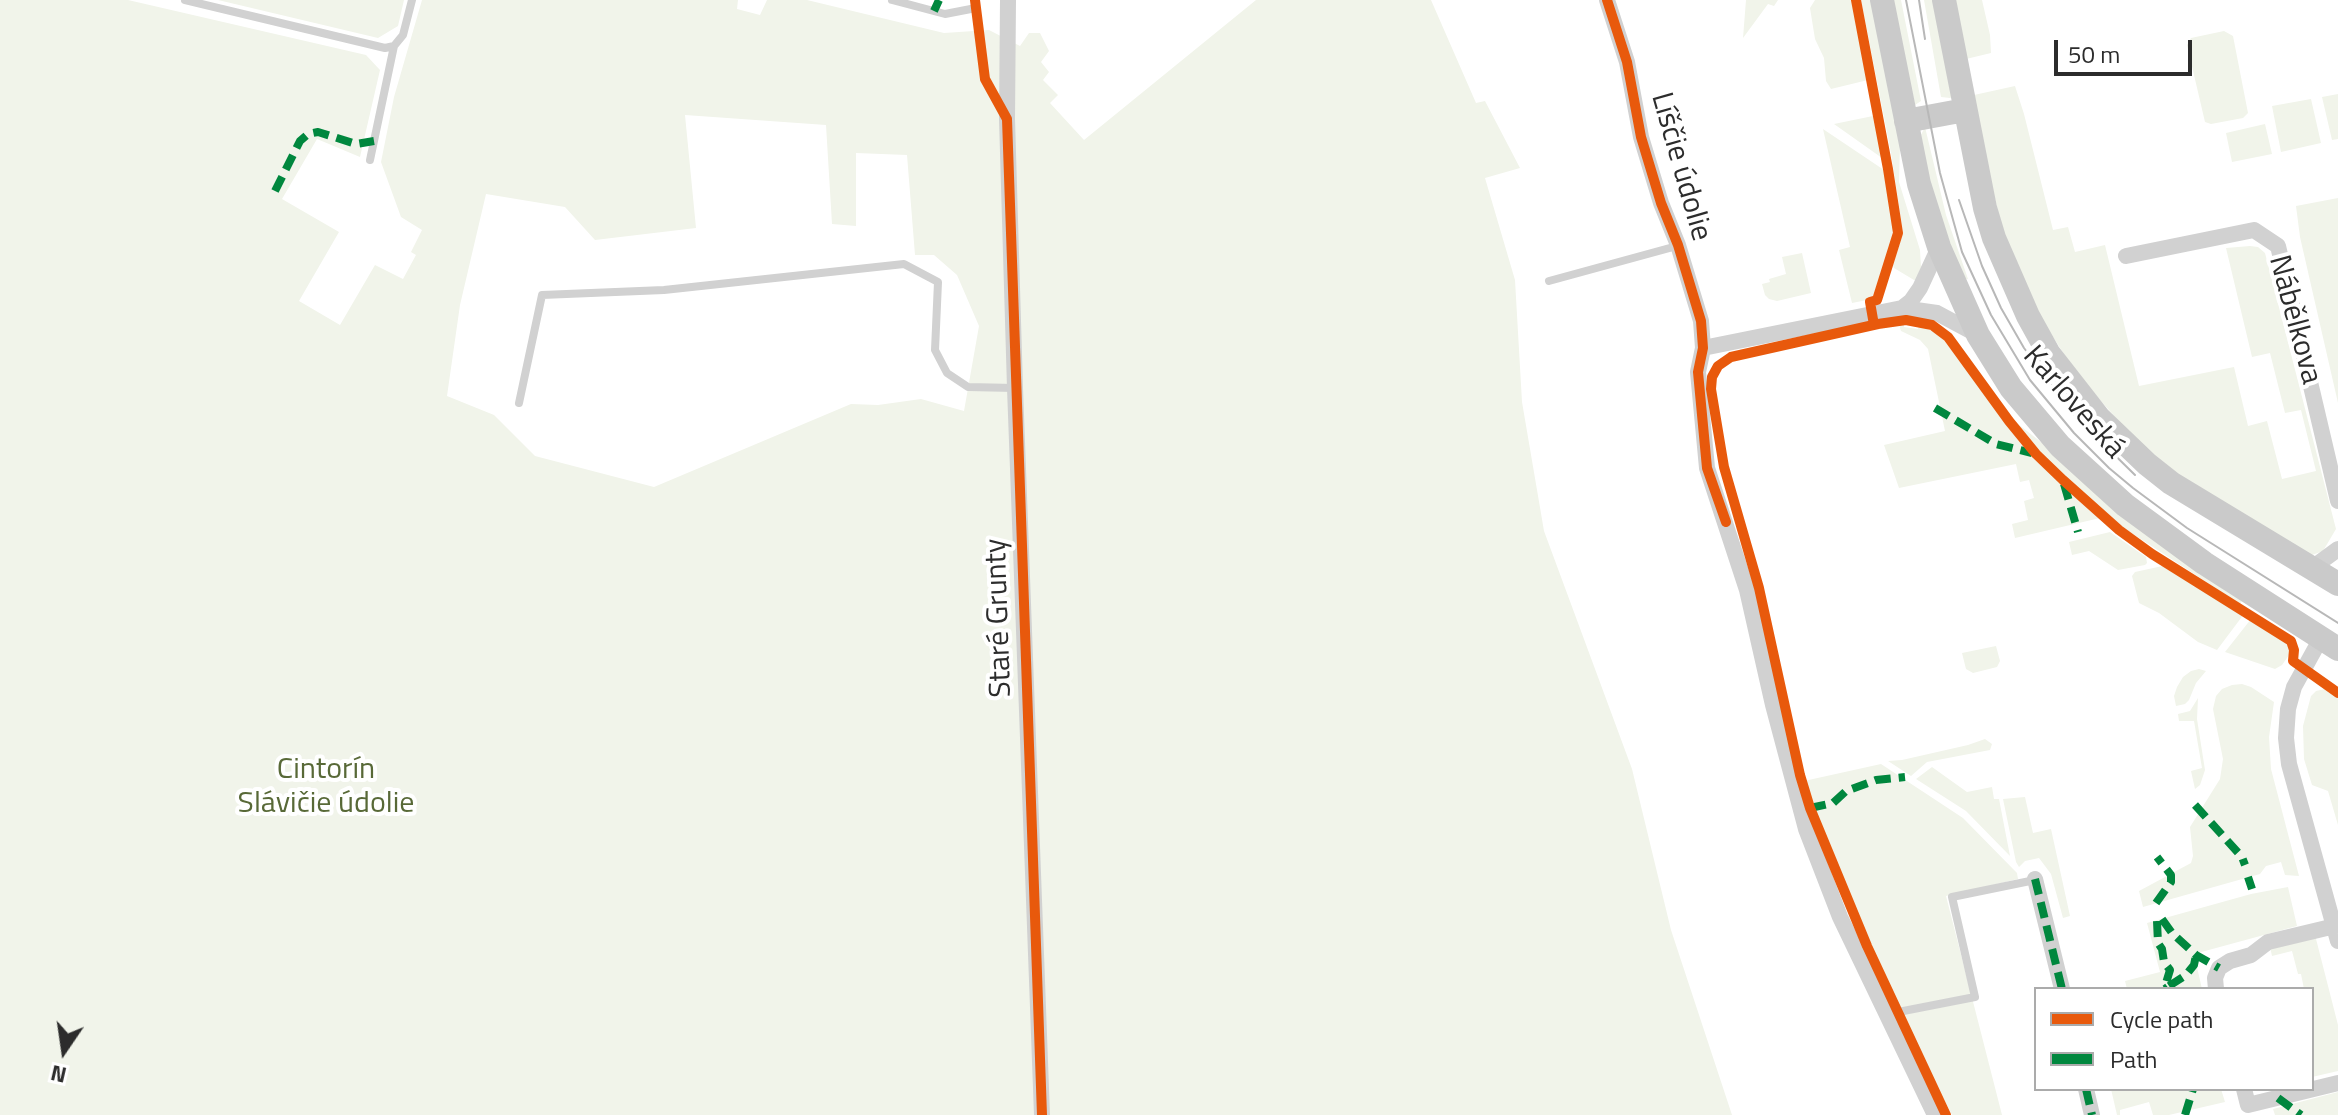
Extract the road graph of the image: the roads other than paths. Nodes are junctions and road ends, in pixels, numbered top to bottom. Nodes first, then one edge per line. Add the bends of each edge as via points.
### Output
1 (185, 0) edge
2 (412, 0) edge
3 (892, 0) edge
4 (1008, 0) edge
5 (1607, 0) edge
6 (1882, 0) edge
7 (1944, 0) edge
8 (975, 4) edge
9 (394, 46) junction
10 (1965, 110) junction
11 (1007, 119) junction
12 (1906, 121) junction
13 (370, 160) dead end
14 (1678, 245) junction
15 (1939, 247) junction
16 (2126, 256) dead end
17 (1549, 281) dead end
18 (1892, 315) junction
19 (1978, 335) junction
20 (1703, 348) junction
21 (1015, 388) junction
22 (519, 403) dead end
23 (2338, 501) edge
24 (2338, 549) edge
25 (2312, 568) junction
26 (2338, 584) edge
27 (2330, 644) edge
28 (2035, 879) joint
29 (2336, 934) edge
30 (2062, 987) edge
31 (2216, 987) edge
32 (1888, 1014) junction
33 (2338, 1083) edge
34 (2314, 1089) edge
35 (2086, 1091) edge
36 (2244, 1091) edge
37 (2305, 1091) edge
38 (1042, 1115) edge
39 (1935, 1115) edge
40 (2092, 1115) edge

1 - 9 lane
2 - 9 lane via 403,35
3 - 8 lane via 945,14
4 - 11 street, Staré Grunty
5 - 14 street, Líščie údolie via 1627,62 1641,137
6 - 12 main road, Karloveská
7 - 10 main road, Karloveská
8 - 11 lane via 985,79
9 - 13 lane
10 - 12 main road
10 - 25 main road, Karloveská via 1994,238 2028,316 2077,392 2121,441 2171,483
11 - 21 street, Staré Grunty
12 - 15 main road, Karloveská
14 - 17 lane
14 - 20 street, Líščie údolie via 1701,321
15 - 18 street via 1920,288
15 - 19 main road, Karloveská
16 - 23 street, Nábělkova via 2254,230 2278,246
18 - 19 street via 1937,313
18 - 20 street
19 - 27 main road, Karloveská via 2024,405 2096,480 2204,563
20 - 32 street, Líščie údolie via 1698,372 1707,468 1747,590 1806,829 1840,917
21 - 22 lane via 968,387 947,373 935,350 938,282 904,264 664,290 542,295
21 - 38 street, Staré Grunty
24 - 25 street
25 - 26 main road, Karloveská
27 - 29 street via 2294,687 2286,738
28 - 30 street
28 - 32 lane via 1952,897 1975,997
29 - 31 street via 2268,942 2219,968
32 - 39 street, Líščie údolie
33 - 34 street
35 - 40 street
36 - 37 street via 2248,1105

